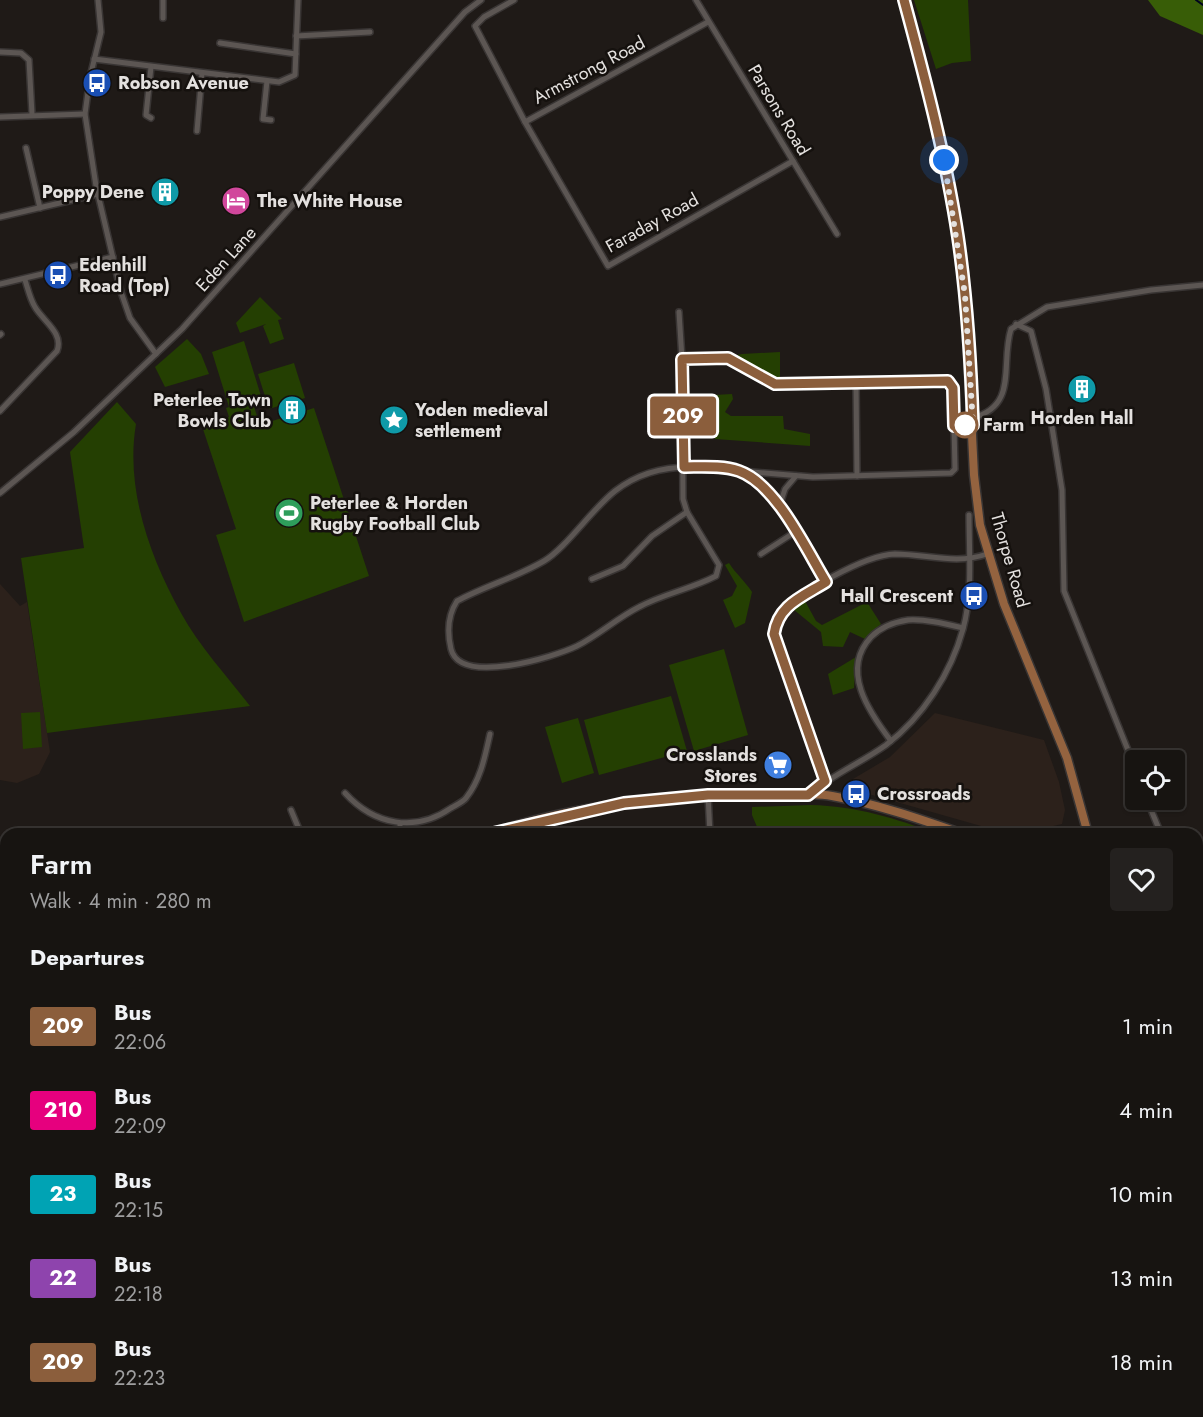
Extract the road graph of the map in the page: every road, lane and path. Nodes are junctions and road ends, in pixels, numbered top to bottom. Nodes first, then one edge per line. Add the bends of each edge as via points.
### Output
1 (98, 0) edge
2 (163, 0) edge
3 (298, 0) edge
4 (481, 0) edge
5 (514, 0) edge
6 (696, 0) edge
7 (904, 0) edge
8 (471, 3) edge
9 (163, 18) dead end
10 (708, 22) junction
11 (370, 32) dead end
12 (296, 36) junction
13 (220, 43) dead end
14 (0, 52) edge
15 (296, 54) junction
16 (94, 59) junction
17 (151, 67) junction
18 (202, 73) junction
19 (267, 81) junction
20 (32, 114) junction
21 (85, 114) junction
22 (0, 117) edge
23 (151, 118) dead end
24 (271, 120) dead end
25 (525, 122) junction
26 (197, 131) dead end
27 (26, 148) dead end
28 (793, 161) junction
29 (98, 194) junction
30 (40, 208) junction
31 (0, 217) edge
32 (837, 234) dead end
33 (113, 257) junction
34 (25, 280) junction
35 (0, 284) edge
36 (1203, 285) edge
37 (679, 312) dead end
38 (1016, 324) junction
39 (156, 354) junction
40 (682, 359) junction
41 (856, 383) junction
42 (0, 411) edge
43 (973, 422) junction
44 (954, 426) junction
45 (684, 467) junction
46 (738, 470) junction
47 (796, 476) junction
48 (857, 476) junction
49 (0, 493) edge
50 (779, 507) junction
51 (687, 512) junction
52 (969, 515) dead end
53 (795, 532) junction
54 (761, 554) dead end
55 (987, 554) junction
56 (968, 561) junction
57 (592, 579) dead end
58 (826, 582) junction
59 (963, 628) junction
60 (490, 734) dead end
61 (891, 741) junction
62 (1128, 750) edge
63 (825, 781) junction
64 (345, 793) dead end
65 (708, 795) junction
66 (808, 795) junction
67 (291, 810) dead end
68 (1151, 810) edge
69 (400, 824) junction
70 (298, 828) edge
71 (400, 828) edge
72 (515, 828) edge
73 (710, 828) edge
74 (945, 828) edge
75 (1086, 828) edge
76 (1159, 828) edge

1 - 16 street via 101,32
2 - 9 street
3 - 12 street
4 - 8 street, Eden Lane
5 - 25 street, Armstrong Road via 475,26
6 - 10 street, Parsons Road
7 - 43 main road, Thorpe Road via 940,141 958,236
8 - 39 street, Eden Lane via 233,275
10 - 25 street, Armstrong Road
10 - 28 street, Parsons Road
11 - 12 street
12 - 15 street
13 - 15 street
14 - 20 street via 21,53 29,60
15 - 19 street via 295,75 279,82
16 - 17 street
16 - 21 street
17 - 18 street
17 - 23 street via 146,115
18 - 19 street
18 - 26 street
19 - 24 street via 263,119
20 - 21 street
20 - 22 street
21 - 29 street
25 - 28 street, Faraday Road via 608,266
27 - 30 street
28 - 32 street, Parsons Road
29 - 30 street
29 - 33 street
30 - 31 street
33 - 34 street
33 - 39 street via 130,318
34 - 35 street
34 - 42 street via 34,307 60,344
36 - 38 street via 1047,307
37 - 40 street
38 - 43 street via 1008,340 1004,393 988,413
38 - 62 street via 1031,331 1046,389 1062,490 1064,591
39 - 49 street, Eden Lane via 74,432
40 - 41 street via 728,358 775,384
40 - 45 street
41 - 44 street via 948,381 953,388
41 - 48 street
43 - 44 street
43 - 55 main road, Thorpe Road via 976,498
44 - 48 street via 955,468 951,473
45 - 46 street
45 - 51 street via 683,499
45 - 51 street via 650,471 615,490 546,560 457,601 449,614 452,652 461,664 504,667 576,646 638,607 716,576 718,565
46 - 47 street
46 - 50 street via 767,490
47 - 48 street
47 - 50 street via 785,489
50 - 53 street
51 - 57 street via 652,536 623,566
52 - 56 street, Thorpe Road
53 - 54 street
53 - 58 street
55 - 56 street
55 - 75 main road, Thorpe Road via 1066,758
56 - 58 street via 895,554 874,557
56 - 59 street, Thorpe Road
58 - 63 street via 786,607 776,620 774,634
59 - 61 street, Thorpe Road via 940,685
59 - 61 street via 910,620 890,624 864,645 857,665 859,684 866,705
60 - 69 street via 483,770 465,799 436,818
61 - 63 street, Thorpe Road
63 - 66 street, Thorpe Road
64 - 69 street via 356,805
65 - 66 main road
65 - 72 main road via 624,803
65 - 73 street
66 - 74 main road via 890,809
67 - 70 street
68 - 76 street
69 - 71 street

